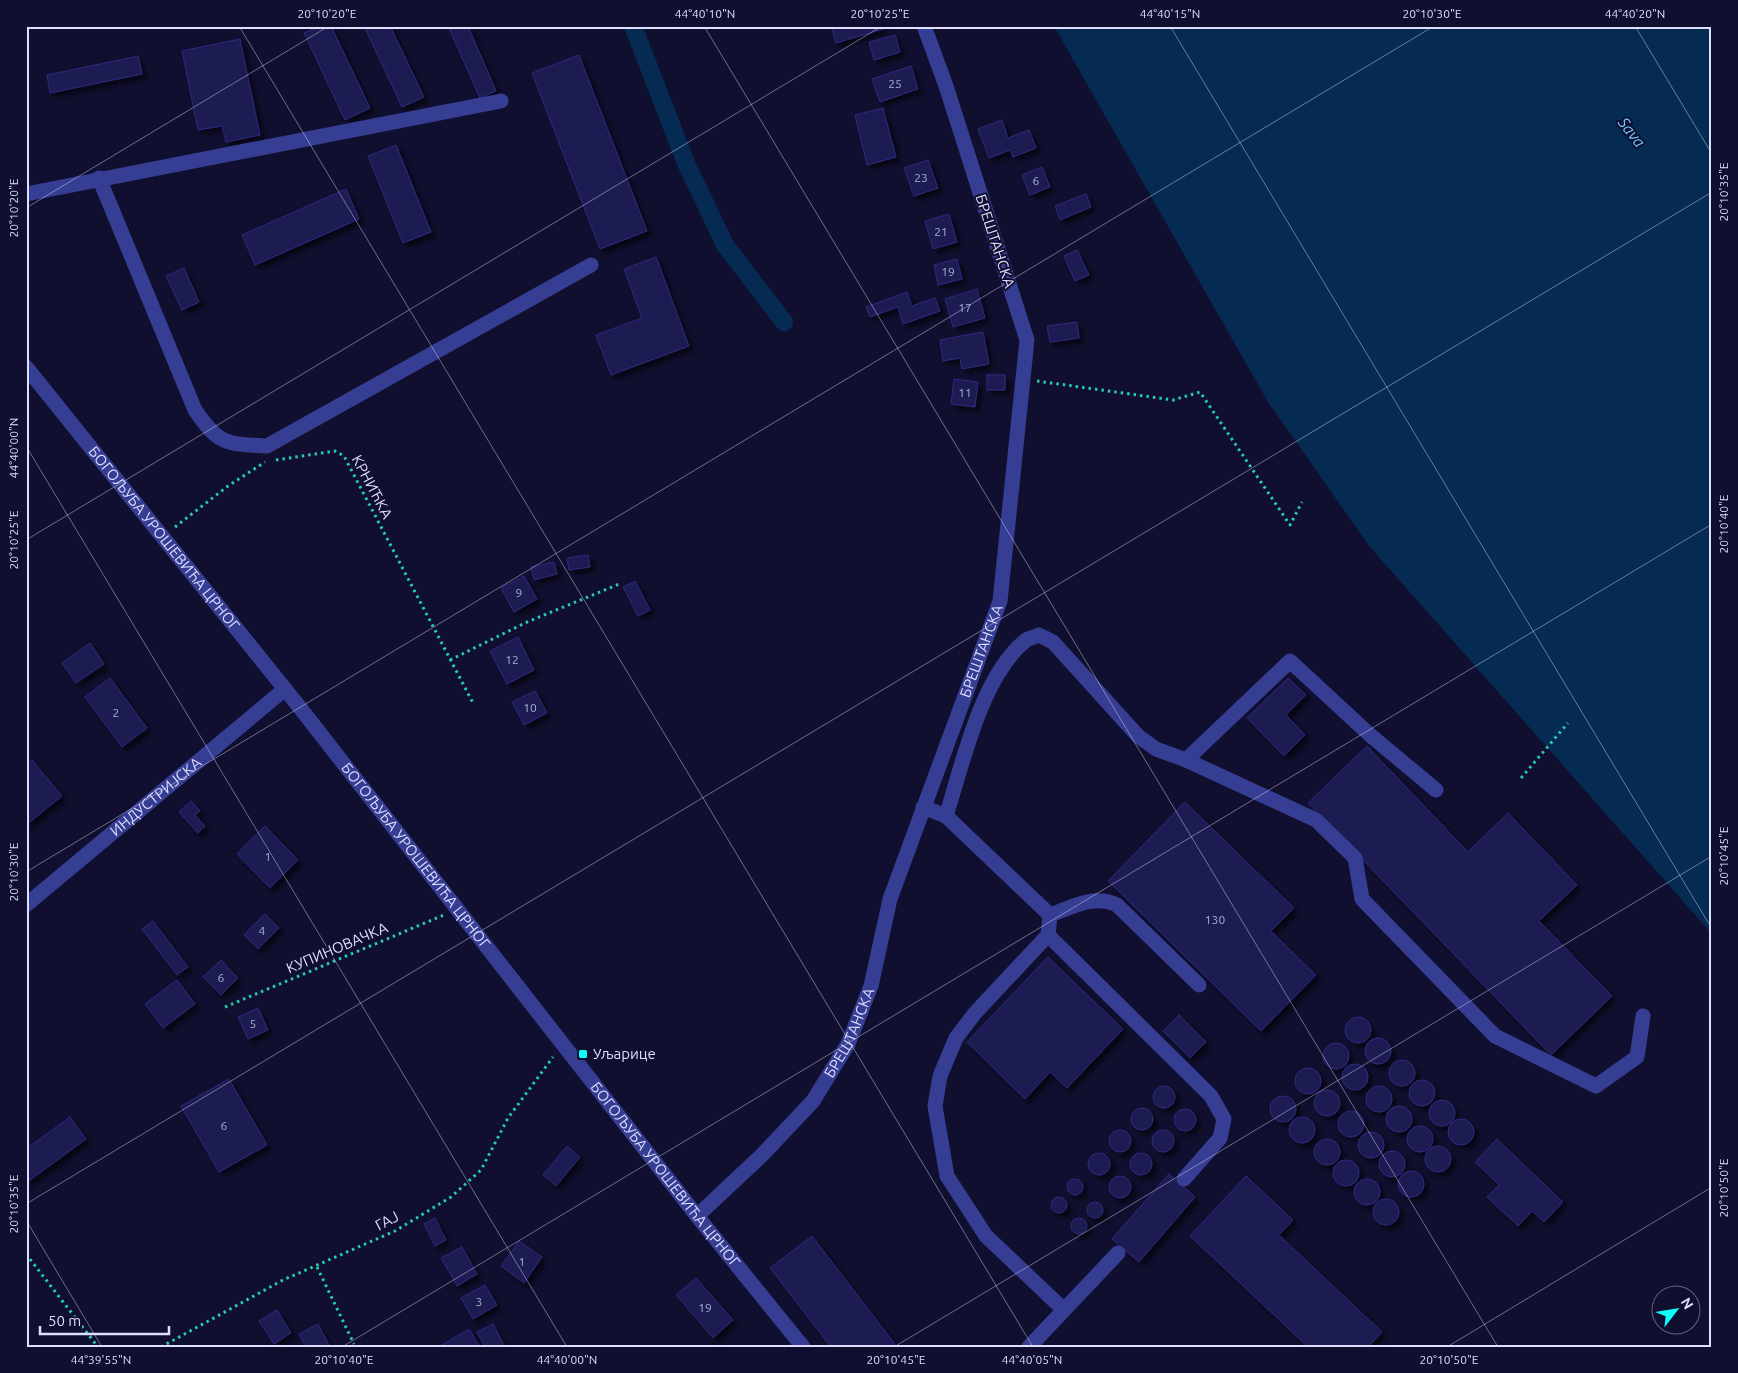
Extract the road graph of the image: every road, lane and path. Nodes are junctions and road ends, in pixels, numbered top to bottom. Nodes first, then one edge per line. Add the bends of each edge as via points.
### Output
1 (924, 26) edge
2 (501, 101) dead end
3 (99, 178) junction
4 (26, 194) edge
5 (592, 264) dead end
6 (26, 367) edge
7 (1024, 379) junction
8 (275, 460) dead end
9 (266, 461) dead end
10 (1302, 502) dead end
11 (163, 537) junction
12 (619, 584) dead end
13 (450, 660) junction
14 (285, 689) junction
15 (473, 703) dead end
16 (1568, 723) dead end
17 (1186, 760) junction
18 (1521, 778) dead end
19 (1436, 790) dead end
20 (923, 808) junction
21 (946, 816) junction
22 (26, 905) edge
23 (458, 909) junction
24 (1050, 915) junction
25 (1048, 935) junction
26 (1199, 985) dead end
27 (226, 1007) dead end
28 (1643, 1016) dead end
29 (562, 1044) junction
30 (1184, 1179) dead end
31 (697, 1216) junction
32 (1118, 1253) dead end
33 (26, 1254) edge
34 (317, 1266) junction
35 (1064, 1310) junction
36 (354, 1344) dead end
37 (98, 1347) edge
38 (161, 1347) edge
39 (803, 1347) edge
40 (1029, 1347) edge

1 - 7 street, БРЕШТАНСКА via 1027,340
2 - 3 street
3 - 4 street
3 - 5 street via 194,410 210,432 232,444 268,446
6 - 11 street, БОГОЉУБА УРОШЕВИЋА ЦРНОГ
7 - 10 path via 1173,400 1200,392 1290,525
7 - 20 street, БРЕШТАНСКА via 1000,601
8 - 13 path, КРНИЋКА via 335,451 344,456
9 - 11 path
11 - 14 street, БОГОЉУБА УРОШЕВИЋА ЦРНОГ
12 - 13 path via 525,623
13 - 15 path, КРНИЋКА
14 - 22 street, ИНДУСТРИЈСКА
14 - 23 street, БОГОЉУБА УРОШЕВИЋА ЦРНОГ
16 - 18 path
17 - 19 street via 1290,661
17 - 21 street via 1156,749 1138,736 1053,642 1039,636 1026,640 996,674 977,720
17 - 28 street via 1316,820 1355,858 1362,899 1495,1036 1596,1086 1637,1057
20 - 21 street
20 - 31 street, БРЕШТАНСКА via 890,899 871,986 848,1044 813,1101
21 - 24 street
23 - 27 path, КУПИНОВАЧКА
23 - 29 street, БОГОЉУБА УРОШЕВИЋА ЦРНОГ
24 - 25 street
24 - 26 street via 1094,900 1106,900 1117,905
25 - 30 street via 1212,1096 1224,1119 1220,1138
25 - 35 street via 956,1038 940,1076 935,1106 947,1176 986,1236
29 - 31 street, БОГОЉУБА УРОШЕВИЋА ЦРНОГ
29 - 34 path, ГАЈ via 508,1118 480,1170 451,1197 394,1231
31 - 39 street, БОГОЉУБА УРОШЕВИЋА ЦРНОГ
32 - 35 street
33 - 37 path
34 - 36 path
34 - 38 path, ГАЈ via 284,1280
35 - 40 street

